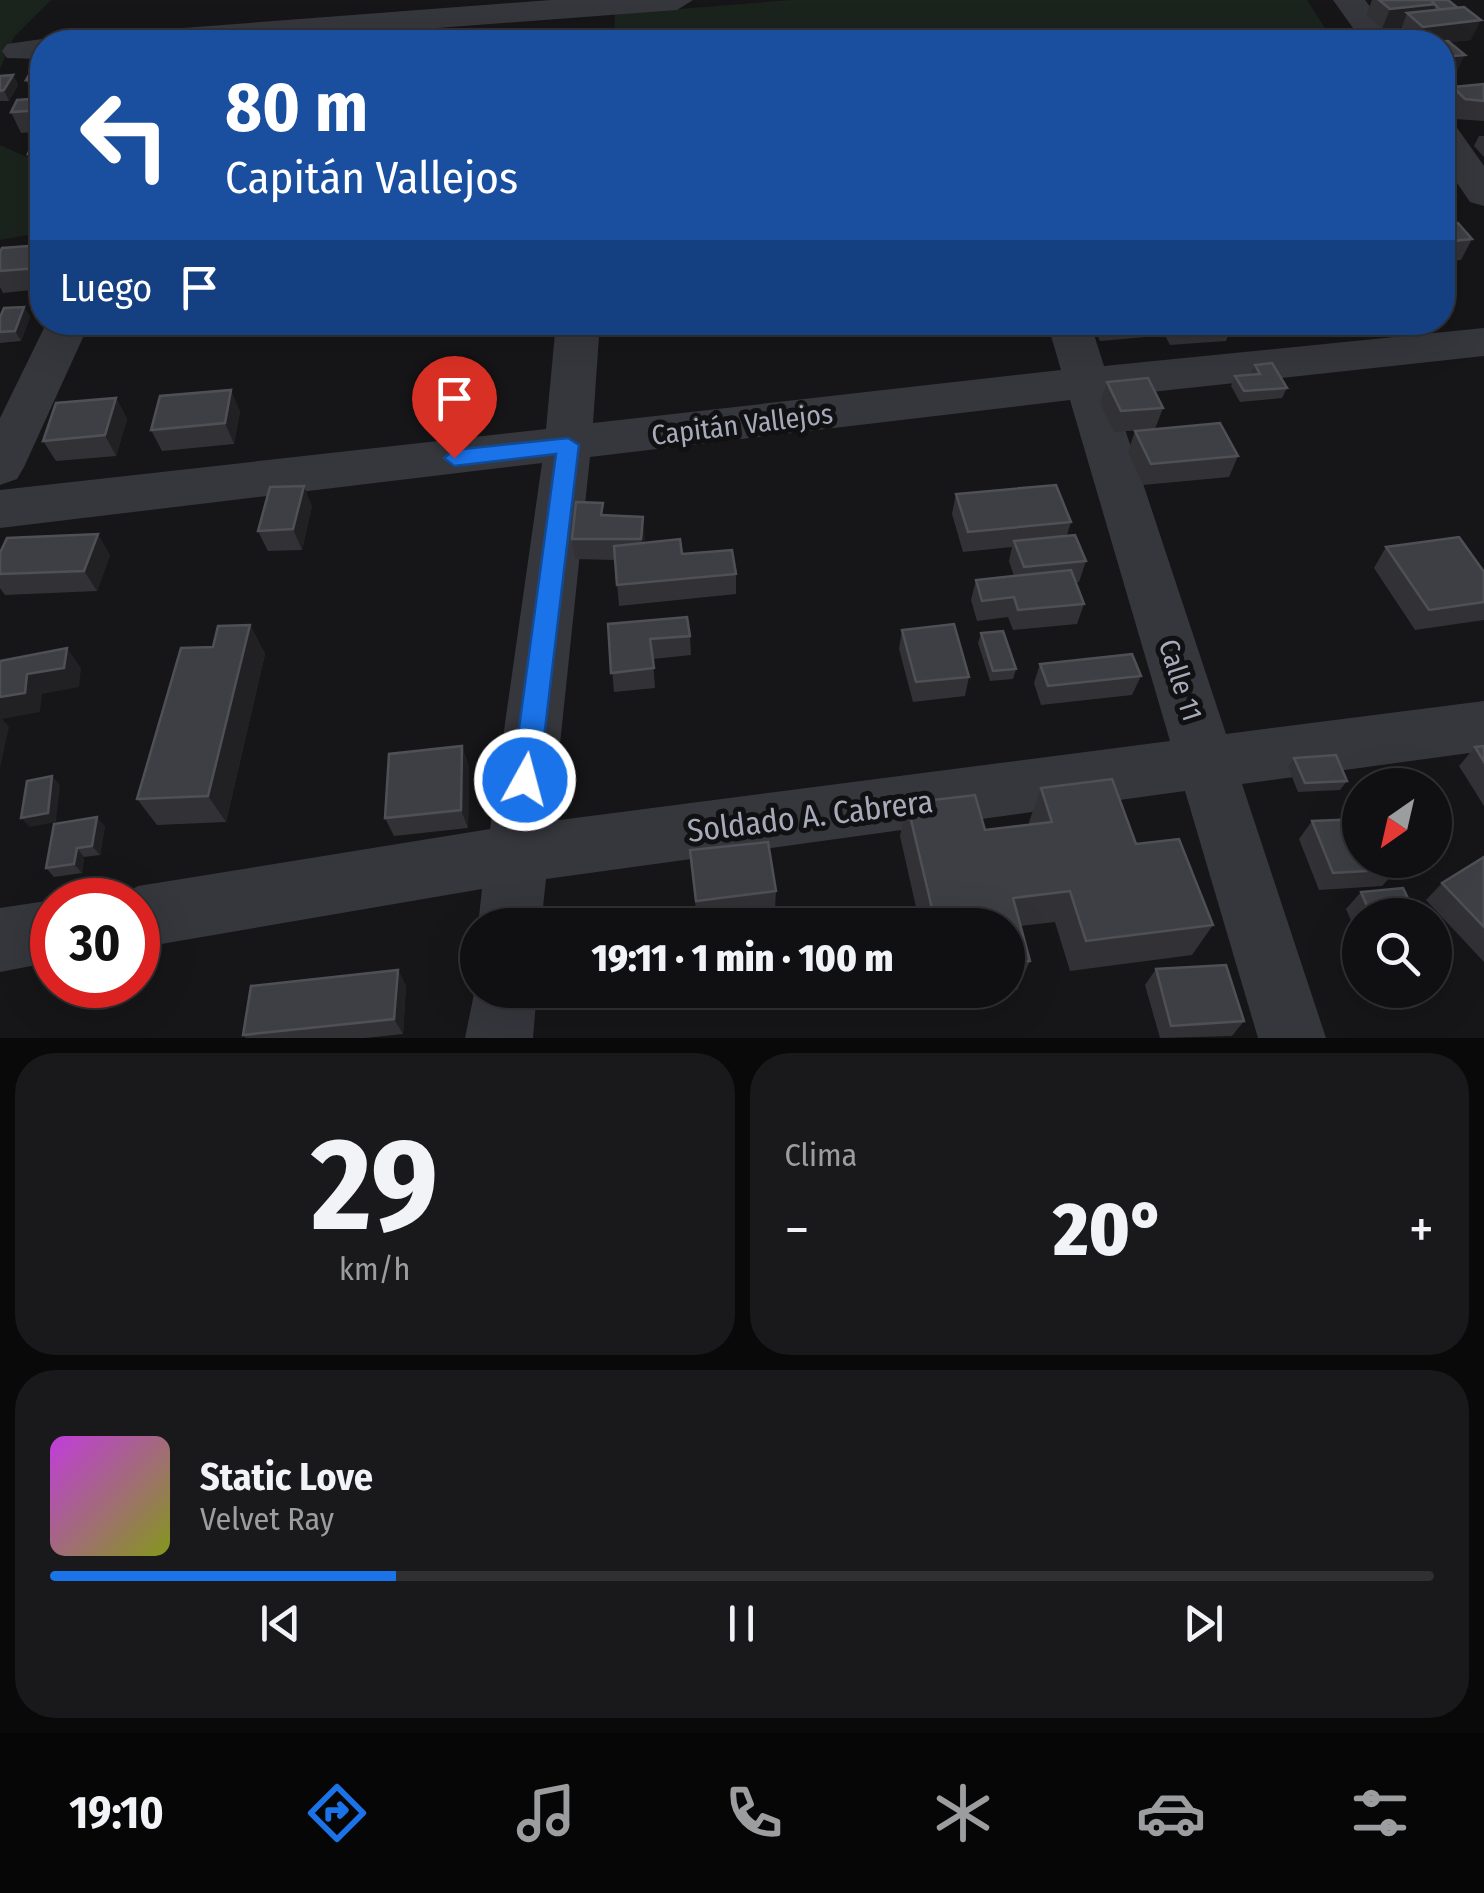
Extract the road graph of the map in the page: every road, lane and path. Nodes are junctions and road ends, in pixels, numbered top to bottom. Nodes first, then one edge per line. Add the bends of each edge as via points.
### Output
1 (678, 0) edge
2 (1348, 0) edge
3 (602, 6) junction
4 (318, 30) edge
5 (601, 30) edge
6 (1370, 30) edge
7 (1455, 153) edge
8 (1484, 194) edge
9 (63, 335) edge
10 (577, 335) edge
11 (1072, 335) edge
12 (1484, 342) edge
13 (1086, 383) junction
14 (568, 445) junction
15 (0, 467) edge
16 (0, 509) edge
17 (1484, 726) edge
18 (1208, 764) junction
19 (516, 854) junction
20 (511, 908) edge
21 (160, 913) edge
22 (30, 935) edge
23 (0, 940) edge
24 (502, 1008) edge
25 (499, 1038) edge
26 (1292, 1038) edge

1 - 3 street
2 - 6 street
3 - 4 street
3 - 5 street
7 - 8 street
9 - 15 street
10 - 14 street
11 - 13 street, Calle 11
12 - 13 street, Capitán Vallejos
13 - 14 street, Capitán Vallejos
13 - 18 street, Calle 11
14 - 16 street, Capitán Vallejos
14 - 19 street
17 - 18 street, Soldado A. Cabrera
18 - 19 street, Soldado A. Cabrera
18 - 26 street, Calle 11
19 - 20 street
19 - 21 street, Soldado A. Cabrera
22 - 23 street
24 - 25 street

